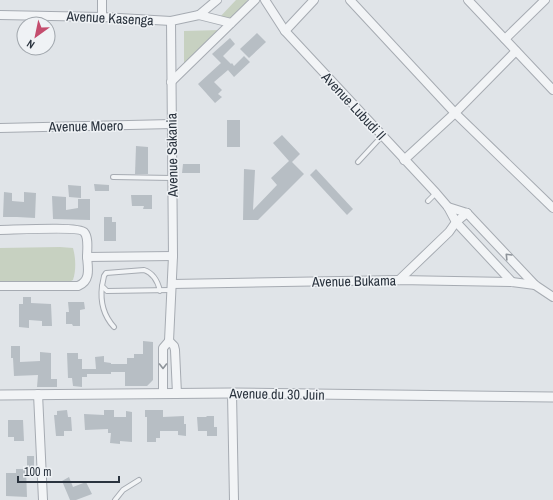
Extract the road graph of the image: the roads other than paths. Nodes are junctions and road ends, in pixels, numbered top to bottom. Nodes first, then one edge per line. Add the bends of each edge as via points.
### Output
1 (102, 0) edge
2 (217, 0) edge
3 (254, 0) edge
4 (265, 0) edge
5 (314, 0) edge
6 (350, 0) edge
7 (468, 0) edge
8 (545, 0) edge
9 (0, 15) edge
10 (199, 15) junction
11 (102, 17) junction
12 (171, 21) junction
13 (231, 23) junction
14 (285, 31) junction
15 (505, 39) junction
16 (516, 51) junction
17 (171, 82) junction
18 (553, 90) edge
19 (455, 113) junction
20 (172, 124) junction
21 (0, 128) edge
22 (382, 136) junction
23 (404, 160) junction
24 (358, 162) dead end
25 (113, 177) dead end
26 (172, 178) junction
27 (436, 193) junction
28 (428, 201) dead end
29 (448, 208) junction
30 (553, 208) edge
31 (467, 213) junction
32 (456, 222) junction
33 (0, 230) edge
34 (173, 256) junction
35 (87, 257) junction
36 (399, 280) junction
37 (512, 282) junction
38 (535, 285) junction
39 (0, 286) edge
40 (102, 286) junction
41 (172, 287) junction
42 (160, 291) junction
43 (553, 297) edge
44 (114, 327) dead end
45 (169, 341) junction
46 (232, 393) junction
47 (38, 394) junction
48 (163, 394) junction
49 (177, 394) junction
50 (0, 395) edge
51 (553, 397) edge
52 (139, 480) dead end
53 (43, 500) edge
54 (115, 500) edge
55 (234, 500) edge

1 - 11 street
2 - 10 street
3 - 13 street
4 - 14 street, Avenue Lubudi II
5 - 14 street
6 - 19 street
7 - 15 street
8 - 15 street
9 - 11 street, Avenue Kasenga
10 - 12 street
10 - 13 street
11 - 12 street, Avenue Kasenga
12 - 17 street, Avenue Sakania
13 - 17 street
14 - 22 street, Avenue Lubudi II
15 - 16 street
16 - 18 street
16 - 19 street
17 - 20 street, Avenue Sakania
19 - 23 street
19 - 30 street
20 - 21 street, Avenue Moero
20 - 26 street, Avenue Sakania
22 - 23 street, Avenue Lubudi II
22 - 24 lane
23 - 27 street, Avenue Lubudi II
25 - 26 lane
26 - 34 street, Avenue Sakania
27 - 28 lane
27 - 29 street, Avenue Lubudi II
29 - 31 street
29 - 32 street, Avenue Lubudi II
31 - 32 street
38 -> 31 street
32 - 36 street via 449,232
32 - 37 street, Avenue Lubudi II
33 - 35 street via 84,231
34 - 35 street
34 - 41 street, Avenue Sakania
35 - 39 street via 88,277 78,286
36 - 37 street, Avenue Bukama
36 - 41 street, Avenue Bukama
37 - 38 street, Avenue Bukama
38 - 43 street
40 - 42 lane via 111,292
40 - 42 lane via 106,273 144,270 153,276
40 - 44 lane via 103,311
41 - 42 lane
41 - 45 street, Avenue Sakania
45 -> 48 street via 163,348
45 - 49 street via 176,350
46 - 49 street, Avenue du 30 Juin
46 - 51 street, Avenue du 30 Juin
46 - 55 street
47 - 48 street, Avenue du 30 Juin
47 - 50 street, Avenue du 30 Juin
47 - 53 street
48 - 49 street, Avenue du 30 Juin
52 - 54 lane via 123,490

